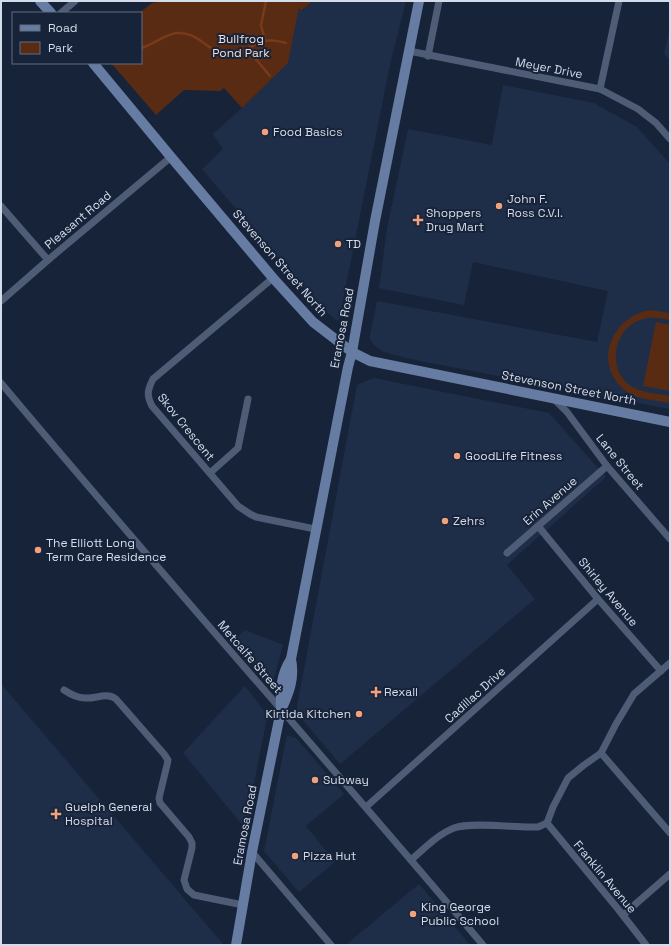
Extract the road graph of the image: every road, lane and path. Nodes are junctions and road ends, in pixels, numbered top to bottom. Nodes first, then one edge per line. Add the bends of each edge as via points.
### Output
1 (40, 1) edge
2 (76, 1) edge
3 (418, 1) edge
4 (439, 1) edge
5 (619, 1) edge
6 (50, 12) edge
7 (63, 12) edge
8 (409, 51) junction
9 (428, 56) junction
10 (94, 64) edge
11 (600, 89) junction
12 (670, 139) edge
13 (171, 158) junction
14 (1, 206) edge
15 (48, 260) junction
16 (273, 278) junction
17 (1, 301) edge
18 (352, 352) junction
19 (1, 383) edge
20 (248, 399) dead end
21 (554, 399) junction
22 (670, 422) edge
23 (607, 466) junction
24 (210, 473) junction
25 (538, 526) junction
26 (315, 529) junction
27 (670, 540) edge
28 (507, 553) dead end
29 (598, 599) junction
30 (670, 663) edge
31 (661, 671) junction
32 (64, 690) dead end
33 (281, 710) junction
34 (601, 753) junction
35 (366, 807) junction
36 (547, 823) junction
37 (670, 833) edge
38 (252, 852) junction
39 (411, 860) junction
40 (670, 874) edge
41 (243, 905) junction
42 (623, 915) junction
43 (645, 944) edge
44 (236, 945) edge
45 (331, 945) edge
46 (483, 945) edge

1 - 6 main road
2 - 7 street
3 - 8 main road, Eramosa Road
4 - 9 street
5 - 11 street
8 - 9 street, Meyer Drive
8 - 18 main road, Eramosa Road
9 - 11 street, Meyer Drive
10 - 13 main road, Stevenson Street North
11 - 12 street, Meyer Drive via 639,110 656,123
13 - 15 street, Pleasant Road
13 - 16 main road, Stevenson Street North
14 - 15 street
15 - 17 street, Pleasant Road
16 - 18 main road, Stevenson Street North via 313,322
16 - 24 street, Skov Crescent via 161,372 148,389 148,399 152,406
18 - 21 main road, Stevenson Street North via 370,361
18 - 26 main road, Eramosa Road
19 - 33 street, Metcalfe Street
20 - 24 street via 238,448
21 - 22 main road, Stevenson Street North
21 - 23 street, Lane Street via 567,412
23 - 25 street, Erin Avenue
23 - 27 street, Lane Street
24 - 26 street, Skov Crescent via 238,506 250,514
25 - 28 street, Erin Avenue
25 - 29 street, Shirley Avenue
26 - 33 main road, Eramosa Road via 291,659 293,670 288,694
29 - 31 street, Shirley Avenue
29 - 35 street, Cadillac Drive
30 - 31 street
31 - 34 street via 634,694
32 - 41 street via 74,696 85,698 112,696 164,754 168,760 160,803 192,843 184,880 187,889 194,895
33 - 35 street, Metcalfe Street
33 - 38 main road, Eramosa Road
34 - 36 street via 568,778
34 - 37 street
35 - 39 street, Metcalfe Street
36 - 39 street via 529,827 454,828 438,837
36 - 42 street, Franklin Avenue
38 - 41 main road, Eramosa Road
38 - 45 street
39 - 46 street, Metcalfe Street
40 - 42 street
41 - 44 main road, Eramosa Road
42 - 43 street, Franklin Avenue

